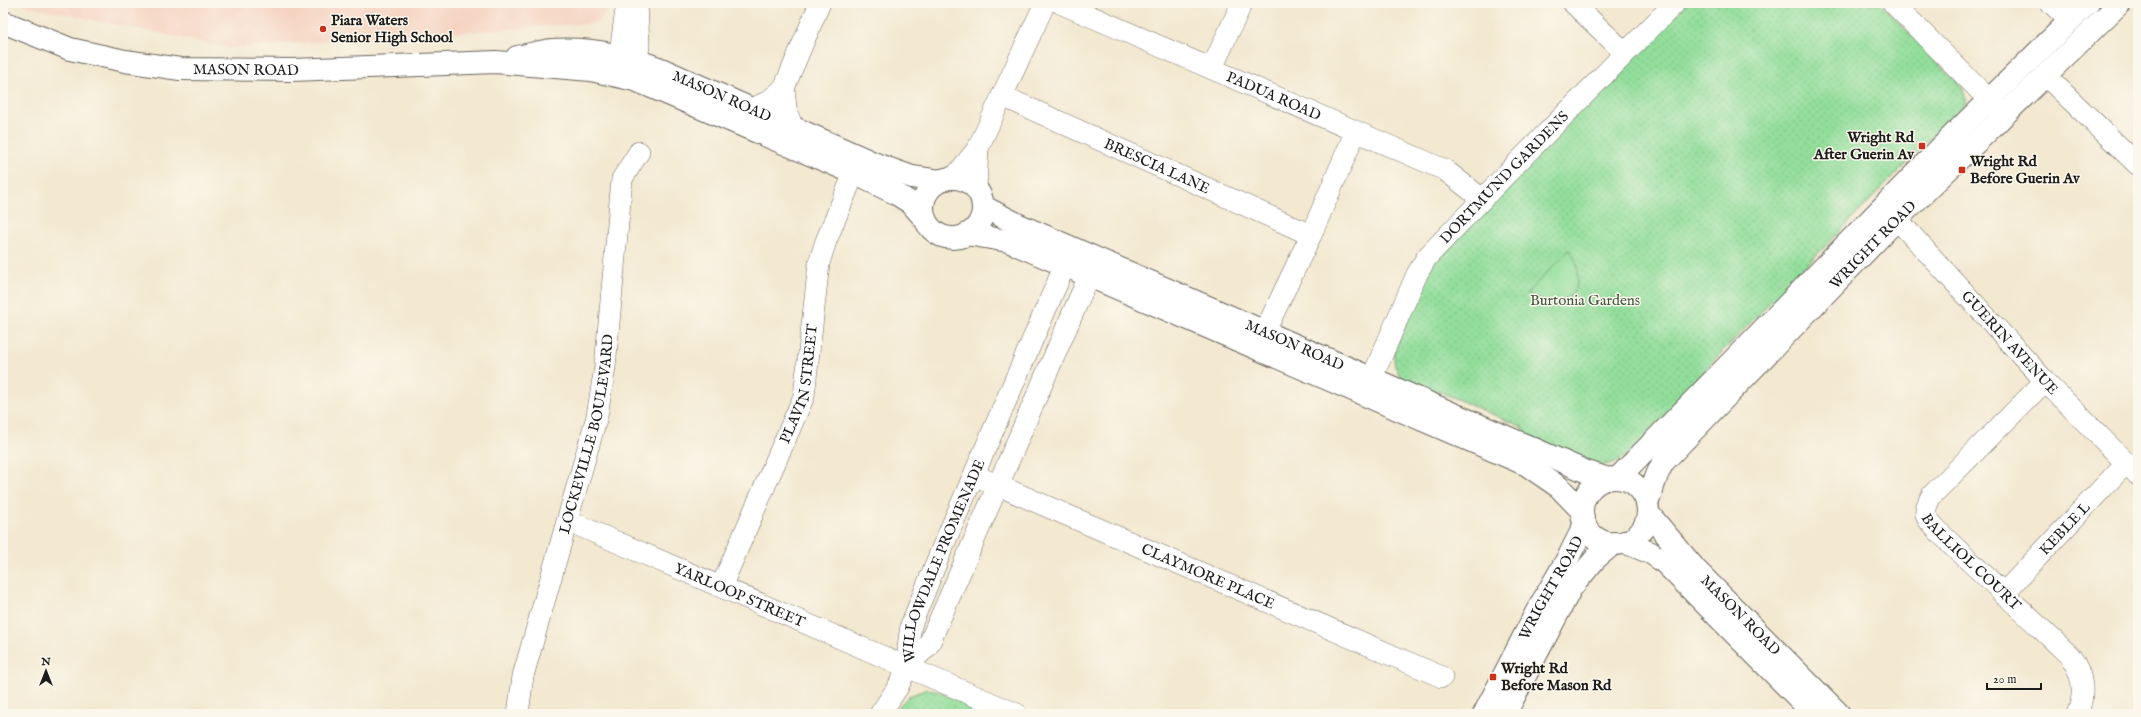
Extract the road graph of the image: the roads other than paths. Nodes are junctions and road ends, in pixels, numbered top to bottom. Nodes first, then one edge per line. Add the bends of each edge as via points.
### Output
1 (627, 3) edge
2 (637, 3) edge
3 (820, 3) edge
4 (1045, 3) edge
5 (1060, 3) edge
6 (1242, 3) edge
7 (1573, 3) edge
8 (1675, 3) edge
9 (1892, 3) edge
10 (2052, 3) edge
11 (2088, 3) edge
12 (2120, 3) edge
13 (2070, 21) junction
14 (3, 22) edge
15 (1625, 53) junction
16 (627, 68) junction
17 (1212, 68) junction
18 (2046, 76) junction
19 (784, 88) junction
20 (1002, 96) junction
21 (1997, 107) junction
22 (752, 110) junction
23 (792, 127) junction
24 (1355, 133) junction
25 (978, 148) junction
26 (639, 152) dead end
27 (2138, 165) edge
28 (854, 173) junction
29 (947, 180) junction
30 (980, 198) junction
31 (1482, 199) junction
32 (1891, 213) junction
33 (925, 218) junction
34 (968, 234) junction
35 (1312, 235) junction
36 (1065, 265) junction
37 (1089, 276) junction
38 (1266, 331) junction
39 (1372, 378) junction
40 (2045, 381) junction
41 (2132, 469) edge
42 (974, 475) junction
43 (1613, 478) junction
44 (998, 486) junction
45 (1647, 508) junction
46 (1583, 518) junction
47 (568, 521) junction
48 (1619, 543) junction
49 (721, 587) junction
50 (2003, 594) junction
51 (909, 664) junction
52 (1442, 677) dead end
53 (518, 714) edge
54 (880, 714) edge
55 (1017, 714) edge
56 (1484, 714) edge
57 (1505, 714) edge
58 (1814, 714) edge
59 (1839, 714) edge
60 (2077, 714) edge

1 - 16 street
2 - 16 street
3 - 19 street
4 - 20 street
5 - 17 street, PADUA ROAD
6 - 17 street
7 - 15 street
8 - 15 street, DORTMUND GARDENS
9 - 21 street
10 - 13 street
11 - 13 street, WRIGHT ROAD
12 - 18 street, WRIGHT ROAD
13 - 21 street, WRIGHT ROAD
14 - 16 street, MASON ROAD via 70,49 180,69 292,70 496,62
15 - 31 street, DORTMUND GARDENS
16 - 22 street, MASON ROAD via 661,69
16 - 28 street, MASON ROAD
17 - 24 street, PADUA ROAD
18 - 21 street, WRIGHT ROAD
18 - 27 street
19 - 22 street via 769,101
19 - 23 street via 786,108
20 - 25 street
20 - 35 street, BRESCIA LANE
21 - 32 street, WRIGHT ROAD
22 - 23 street, MASON ROAD
23 - 29 street, MASON ROAD via 912,177
24 - 31 street, PADUA ROAD via 1445,170
24 - 35 street
25 - 29 street
25 - 30 street
26 - 47 street, LOCKEVILLE BOULEVARD via 622,179 602,387 597,416
28 - 33 street, MASON ROAD via 911,203
28 - 49 street, PLAVIN STREET via 819,263 804,396
29 - 30 street via 962,180
29 - 33 street via 928,192 924,200
30 - 34 street via 980,223
30 - 38 street, MASON ROAD via 1017,224
31 - 39 street, DORTMUND GARDENS via 1427,257 1417,274
32 - 40 street, GUERIN AVENUE
32 - 43 street, WRIGHT ROAD
32 - 45 street, WRIGHT ROAD via 1665,460 1655,477
33 - 34 street via 932,229 943,236 951,238
34 - 36 street, MASON ROAD via 1008,241
35 - 38 street
36 - 37 street, MASON ROAD
36 - 42 street, WILLOWDALE PROMENADE
37 - 44 street, WILLOWDALE PROMENADE
37 - 46 street, MASON ROAD via 1534,468 1559,487
38 - 39 street, MASON ROAD
39 - 43 street, MASON ROAD via 1587,472
40 - 41 street, GUERIN AVENUE
40 - 50 street, BALLIOL COURT via 1932,495 1925,507 1926,517
41 - 50 street, KEBLE L
42 - 44 street, CLAYMORE PLACE
42 - 51 street, WILLOWDALE PROMENADE via 911,625
43 - 45 street via 1636,486
43 - 46 street via 1599,482 1590,489 1584,500
44 - 51 street, WILLOWDALE PROMENADE via 929,644
44 - 52 street, CLAYMORE PLACE
45 - 48 street via 1646,522 1640,531 1633,538
45 - 59 street, MASON ROAD via 1696,570
46 - 48 street via 1597,538
46 - 56 street, WRIGHT ROAD via 1569,556 1537,611
47 - 49 street, YARLOOP STREET
47 - 53 street, LOCKEVILLE BOULEVARD via 522,676
48 - 57 street, WRIGHT ROAD via 1596,558 1571,588
48 - 58 street, MASON ROAD via 1651,553 1664,562
49 - 51 street, YARLOOP STREET
50 - 60 street, BALLIOL COURT via 2076,664 2083,689 2082,703
51 - 54 street, WILLOWDALE PROMENADE via 898,687
51 - 55 street, YARLOOP STREET

